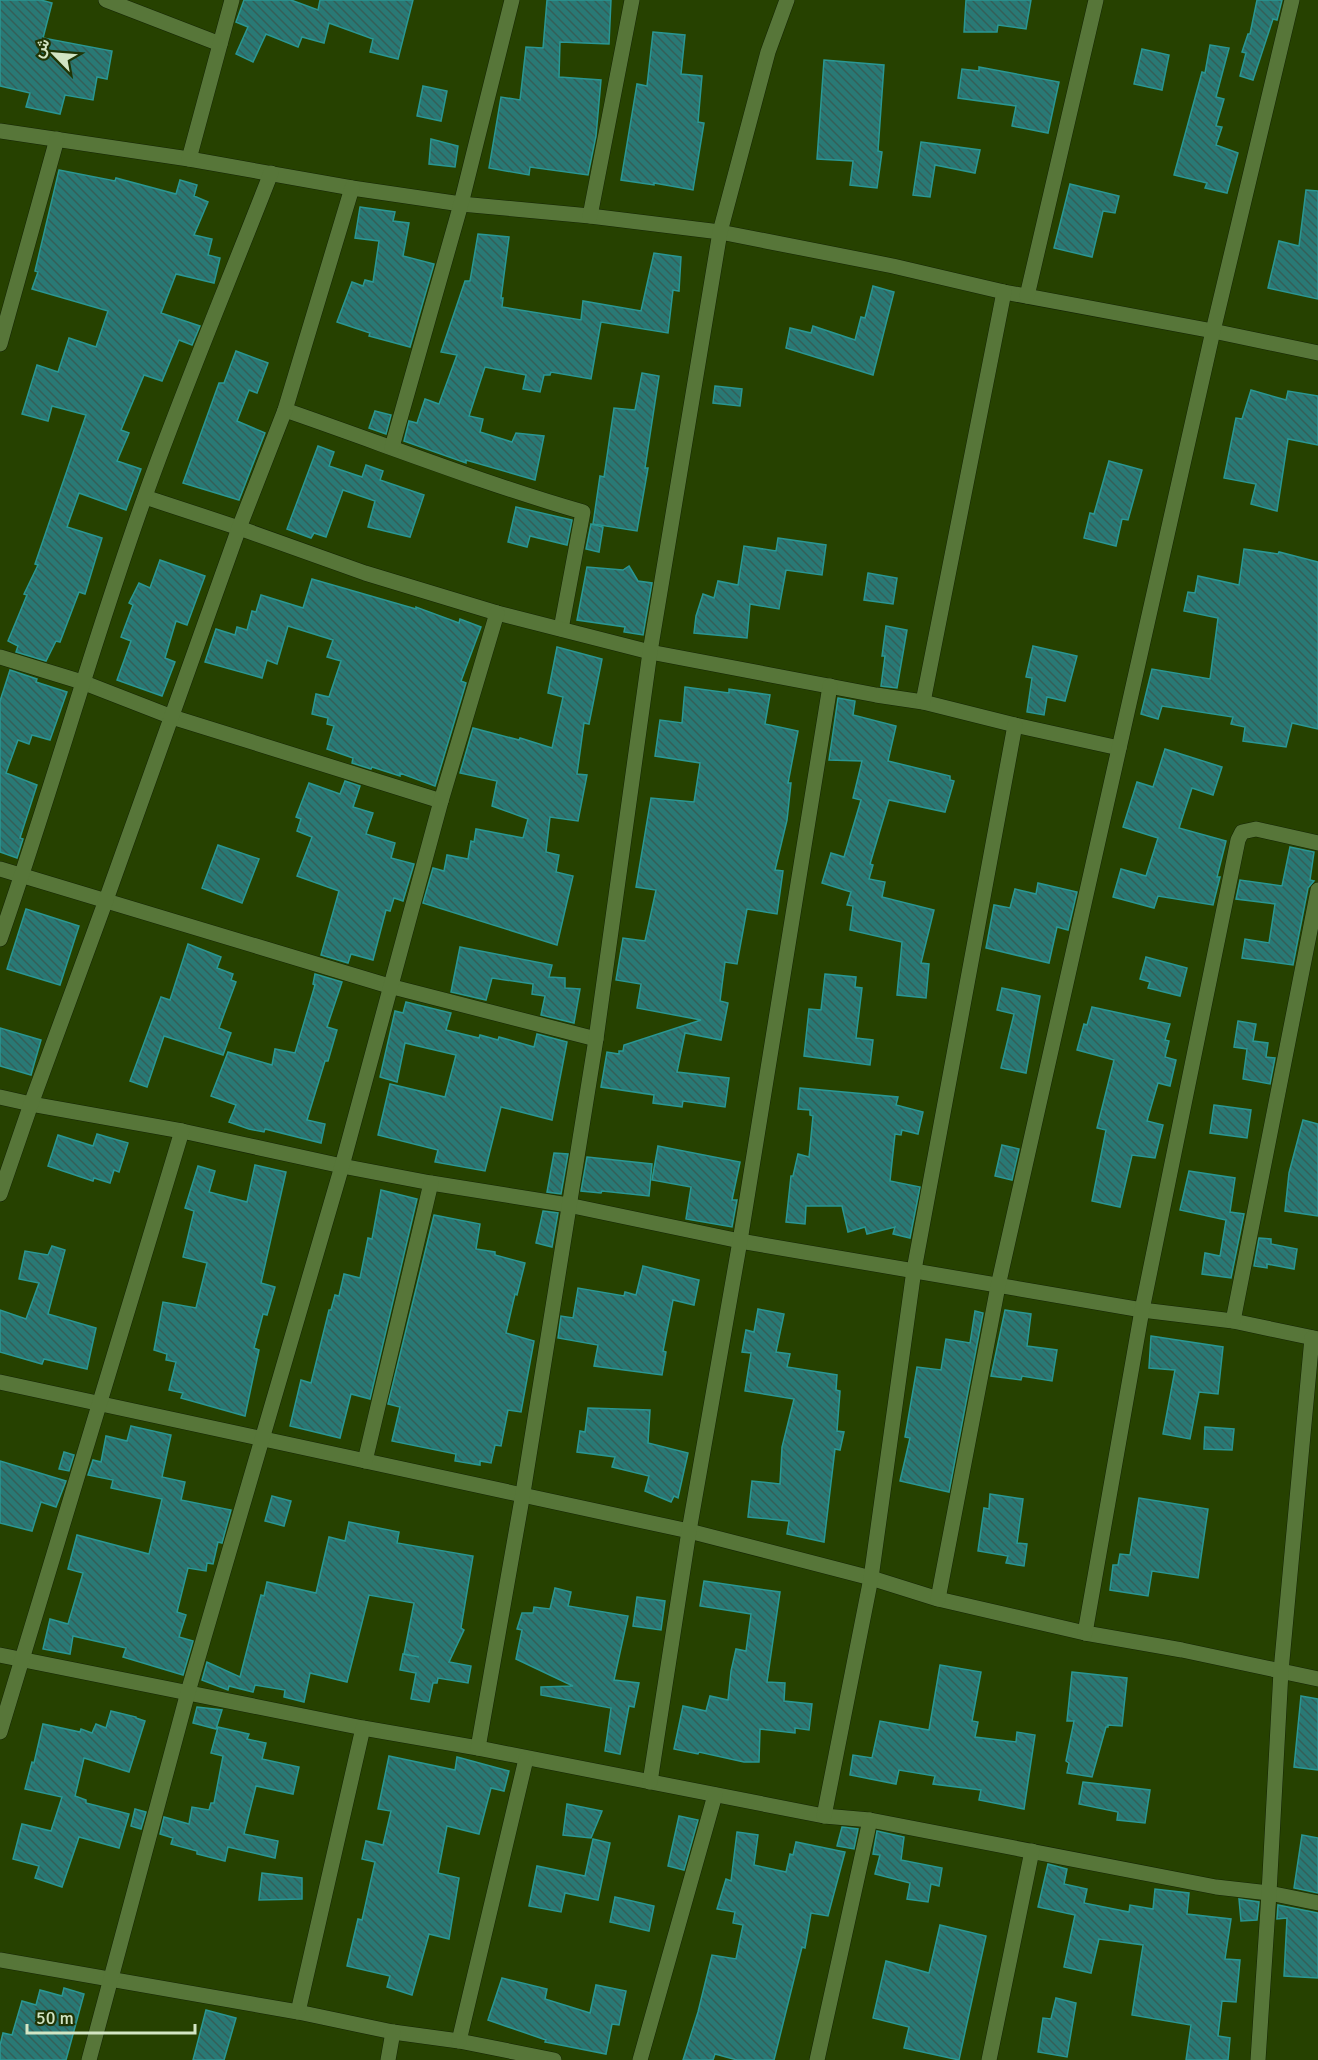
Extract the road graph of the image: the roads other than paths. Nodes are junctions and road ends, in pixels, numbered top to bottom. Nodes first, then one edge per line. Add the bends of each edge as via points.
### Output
1 (106, 0) edge
2 (232, 0) edge
3 (512, 0) edge
4 (632, 0) edge
5 (787, 0) edge
6 (1096, 0) edge
7 (1292, 0) edge
8 (220, 44) junction
9 (0, 132) edge
10 (57, 139) junction
11 (189, 159) junction
12 (271, 173) junction
13 (352, 188) junction
14 (461, 204) junction
15 (590, 216) junction
16 (720, 232) junction
17 (1004, 292) junction
18 (1027, 296) junction
19 (1213, 331) junction
20 (0, 344) edge
21 (1318, 353) edge
22 (285, 410) junction
23 (392, 447) junction
24 (145, 497) junction
25 (239, 528) junction
26 (497, 613) junction
27 (561, 629) junction
28 (650, 652) junction
29 (0, 657) edge
30 (82, 682) junction
31 (830, 686) junction
32 (923, 702) junction
33 (172, 717) junction
34 (1015, 725) junction
35 (1119, 748) junction
36 (441, 801) junction
37 (1318, 843) edge
38 (0, 868) edge
39 (22, 876) junction
40 (1318, 890) edge
41 (106, 900) junction
42 (0, 939) edge
43 (389, 986) junction
44 (596, 1039) junction
45 (0, 1097) edge
46 (31, 1104) junction
47 (183, 1131) junction
48 (342, 1166) junction
49 (430, 1183) junction
50 (0, 1194) edge
51 (568, 1204) junction
52 (740, 1241) junction
53 (914, 1270) junction
54 (998, 1286) junction
55 (1142, 1310) junction
56 (1233, 1322) junction
57 (1315, 1339) edge
58 (0, 1382) edge
59 (100, 1403) junction
60 (263, 1440) junction
61 (365, 1461) junction
62 (523, 1493) junction
63 (689, 1531) junction
64 (871, 1578) junction
65 (938, 1599) junction
66 (1084, 1633) junction
67 (0, 1655) edge
68 (22, 1659) junction
69 (1281, 1671) junction
70 (1318, 1678) edge
71 (188, 1692) junction
72 (363, 1728) junction
73 (0, 1732) edge
74 (478, 1748) junction
75 (526, 1759) junction
76 (650, 1782) junction
77 (716, 1795) junction
78 (824, 1816) junction
79 (870, 1820) junction
80 (1032, 1851) junction
81 (1269, 1893) junction
82 (1318, 1903) edge
83 (0, 1960) edge
84 (111, 1979) junction
85 (298, 2012) junction
86 (393, 2032) junction
87 (459, 2041) junction
88 (89, 2060) edge
89 (388, 2060) edge
90 (554, 2060) edge
91 (640, 2060) edge
92 (817, 2060) edge
93 (989, 2060) edge
94 (1258, 2060) edge

1 - 8 street
2 - 8 street
3 - 14 street
4 - 15 street
5 - 16 street via 768,52
6 - 18 street
7 - 19 street
8 - 11 street
9 - 10 street
10 - 11 street
10 - 20 street
11 - 12 street
12 - 13 street
12 - 24 street
13 - 14 street
13 - 22 street
14 - 15 street
14 - 23 street
15 - 16 street
16 - 17 street
16 - 28 street
17 - 18 street
17 - 32 street
18 - 19 street
19 - 21 street
19 - 35 street
22 - 23 street
22 - 25 street
23 - 27 street via 520,494 583,512
24 - 25 street
24 - 30 street
25 - 26 street via 365,573
25 - 33 street
26 - 27 street
26 - 36 street
27 - 28 street
28 - 31 street
28 - 44 street
29 - 30 street
30 - 33 street
30 - 39 street
31 - 32 street
31 - 52 street
32 - 34 street
33 - 36 street
33 - 41 street
34 - 35 street
34 - 53 street
35 - 54 street
36 - 43 street
37 - 55 street via 1256,829 1242,832 1238,840
38 - 39 street
39 - 41 street
39 - 42 street
40 - 56 street
41 - 43 street
41 - 46 street
43 - 44 street
43 - 48 street
44 - 51 street
45 - 46 street
46 - 47 street
46 - 50 street
47 - 48 street
47 - 59 street
48 - 49 street
48 - 60 street
49 - 51 street
49 - 61 street
51 - 52 street
51 - 62 street
52 - 53 street
52 - 63 street
53 - 54 street
53 - 64 street
54 - 55 street
54 - 65 street
55 - 56 street
55 - 66 street
56 - 57 street
57 - 69 street
58 - 59 street
59 - 60 street
59 - 68 street
60 - 61 street
60 - 71 street
61 - 62 street
62 - 63 street
62 - 74 street
63 - 64 street
63 - 76 street
64 - 65 street
64 - 78 street
65 - 66 street
66 - 69 street
67 - 68 street
68 - 71 street
68 - 73 street
69 - 70 street
69 - 81 street
71 - 72 street
71 - 84 street
72 - 74 street
72 - 85 street
74 - 75 street
75 - 76 street
75 - 87 street
76 - 77 street
77 - 78 street
77 - 91 street
78 - 79 street
79 - 80 street
79 - 92 street
80 - 81 street via 1216,1887
80 - 93 street
81 - 82 street
81 - 94 street
83 - 84 street
84 - 85 street
84 - 88 street
85 - 86 street
86 - 87 street
86 - 89 street
87 - 90 street

